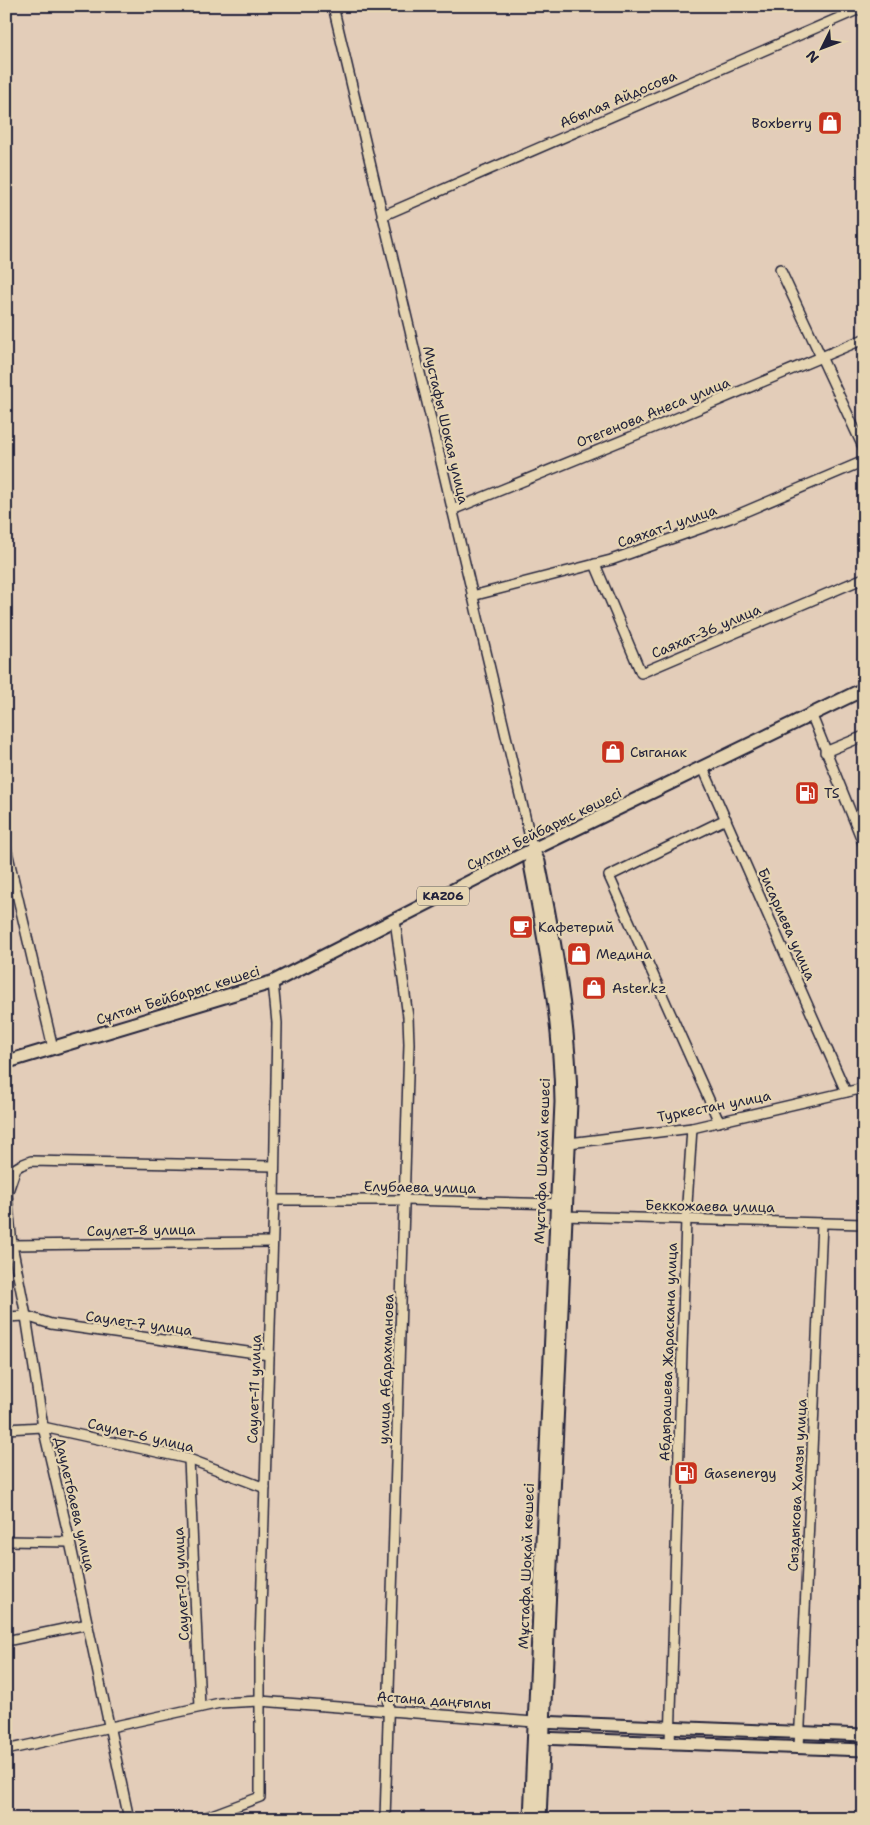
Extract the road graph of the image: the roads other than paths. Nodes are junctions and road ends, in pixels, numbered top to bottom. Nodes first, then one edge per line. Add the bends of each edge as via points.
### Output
1 (333, 6) edge
2 (864, 7) edge
3 (382, 216) junction
4 (780, 269) dead end
5 (864, 338) edge
6 (820, 357) junction
7 (864, 449) edge
8 (864, 461) edge
9 (452, 510) junction
10 (595, 564) junction
11 (864, 578) edge
12 (472, 596) junction
13 (864, 689) edge
14 (812, 716) junction
15 (864, 736) edge
16 (826, 752) junction
17 (703, 768) junction
18 (726, 819) junction
19 (864, 845) edge
20 (6, 847) edge
21 (533, 850) junction
22 (395, 920) junction
23 (273, 982) junction
24 (53, 1048) junction
25 (6, 1062) edge
26 (864, 1088) edge
27 (846, 1092) junction
28 (719, 1122) junction
29 (692, 1128) junction
30 (569, 1143) junction
31 (273, 1166) junction
32 (7, 1194) edge
33 (274, 1200) junction
34 (405, 1200) junction
35 (561, 1204) junction
36 (561, 1216) junction
37 (686, 1219) junction
38 (822, 1223) junction
39 (864, 1224) edge
40 (271, 1242) junction
41 (12, 1245) junction
42 (26, 1316) junction
43 (6, 1317) edge
44 (269, 1355) junction
45 (43, 1427) junction
46 (6, 1429) edge
47 (189, 1459) junction
48 (265, 1488) junction
49 (6, 1541) edge
50 (70, 1542) junction
51 (88, 1624) junction
52 (6, 1641) edge
53 (260, 1701) junction
54 (200, 1707) junction
55 (388, 1711) junction
56 (539, 1722) junction
57 (110, 1727) junction
58 (671, 1727) junction
59 (800, 1732) junction
60 (864, 1735) edge
61 (539, 1738) junction
62 (670, 1743) junction
63 (799, 1748) junction
64 (6, 1750) edge
65 (864, 1750) edge
66 (215, 1816) edge
67 (128, 1819) edge
68 (200, 1819) edge
69 (385, 1819) edge
70 (530, 1819) edge
71 (540, 1819) edge

1 - 3 street, Мустафы Шокая улица
2 - 3 street, Абылая Айдосова
3 - 9 street, Мустафы Шокая улица
4 - 6 street
5 - 6 street, Отегенова Анеса улица
6 - 7 street
6 - 9 street, Отегенова Анеса улица
8 - 10 street, Саяхат-1 улица via 730,518
9 - 12 street, Мустафы Шокая улица
10 - 11 street, Саяхат-36 улица via 641,673
10 - 12 street, Саяхат-1 улица
12 - 21 street, Мустафы Шокая улица
13 - 14 main road, Сұлтан Бейбарыс көшесі / KAZ06
14 - 16 street
14 - 17 main road, Сұлтан Бейбарыс көшесі / KAZ06
15 - 16 street
16 - 19 street
17 - 18 street, Бисариева улица
17 - 21 main road, Сұлтан Бейбарыс көшесі / KAZ06
18 - 27 street, Бисариева улица
18 - 28 street via 609,876
20 - 24 street
21 - 22 main road, Сұлтан Бейбарыс көшесі / KAZ06
21 - 30 street, Мұстафа Шоқай көшесі via 540,862 558,957 570,1076
21 - 35 street, Мұстафа Шоқай көшесі via 530,864 548,959 560,1076
22 - 23 main road, Сұлтан Бейбарыс көшесі / KAZ06
22 - 34 street, улица Абдрахманова via 408,1017
23 - 24 main road, Сұлтан Бейбарыс көшесі / KAZ06
23 - 31 street, Саулет-11 улица via 277,1023
24 - 25 main road, Сұлтан Бейбарыс көшесі / KAZ06
26 - 27 street, Туркестан улица
27 - 28 street, Туркестан улица
28 - 29 street, Туркестан улица
29 - 30 street, Туркестан улица
29 - 37 street, Абдырашева Жараскана улица
30 - 35 street, Мұстафа Шоқай көшесі
31 - 32 street via 31,1161 16,1168
31 - 33 street, Саулет-11 улица
32 - 41 street, Даулетбаева улица
33 - 34 street, Елубаева улица
33 - 40 street, Саулет-11 улица
34 - 35 street, Елубаева улица
34 - 55 street, улица Абдрахманова
35 - 36 street, Мұстафа Шоқай көшесі
36 - 37 street, Беккожаева улица
36 - 56 street, Мұстафа Шоқай көшесі
37 - 38 street, Беккожаева улица
37 - 58 street, Абдырашева Жараскана улица
38 - 39 street, Беккожаева улица
38 - 59 street, Сыздыкова Хамзы улица
40 - 41 street, Саулет-8 улица
40 - 44 street, Саулет-11 улица
41 - 42 street, Даулетбаева улица
42 - 43 street, Саулет-7 улица
42 - 44 street, Саулет-7 улица via 52,1324
42 - 45 street, Даулетбаева улица
44 - 48 street, Саулет-11 улица
45 - 46 street, Саулет-6 улица
45 - 47 street, Саулет-6 улица
45 - 50 street, Даулетбаева улица
47 - 48 street, Саулет-6 улица
47 - 54 street, Саулет-10 улица
48 - 53 street, Саулет-11 улица
49 - 50 street
50 - 51 street, Даулетбаева улица
51 - 52 street
51 - 57 street, Даулетбаева улица
53 - 54 street, Астана даңғылы
53 - 55 street, Астана даңғылы
53 - 66 street, Саулет-11 улица via 260,1797
54 - 57 street, Астана даңғылы
55 - 56 street, Астана даңғылы
55 - 69 street, улица Абдрахманова
56 - 58 street, Астана даңғылы
56 - 61 street, Мұстафа Шоқай көшесі
57 - 64 street, Астана даңғылы
57 - 67 street, Даулетбаева улица
58 - 59 street, Астана даңғылы
58 - 62 street, Абдырашева Жараскана улица
59 - 60 street, Астана даңғылы
59 - 63 street, Сыздыкова Хамзы улица
61 - 62 street
61 - 70 street, Мұстафа Шоқай көшесі
61 - 71 street, Мұстафа Шоқай көшесі
62 - 63 street
63 - 65 street
66 - 68 street

